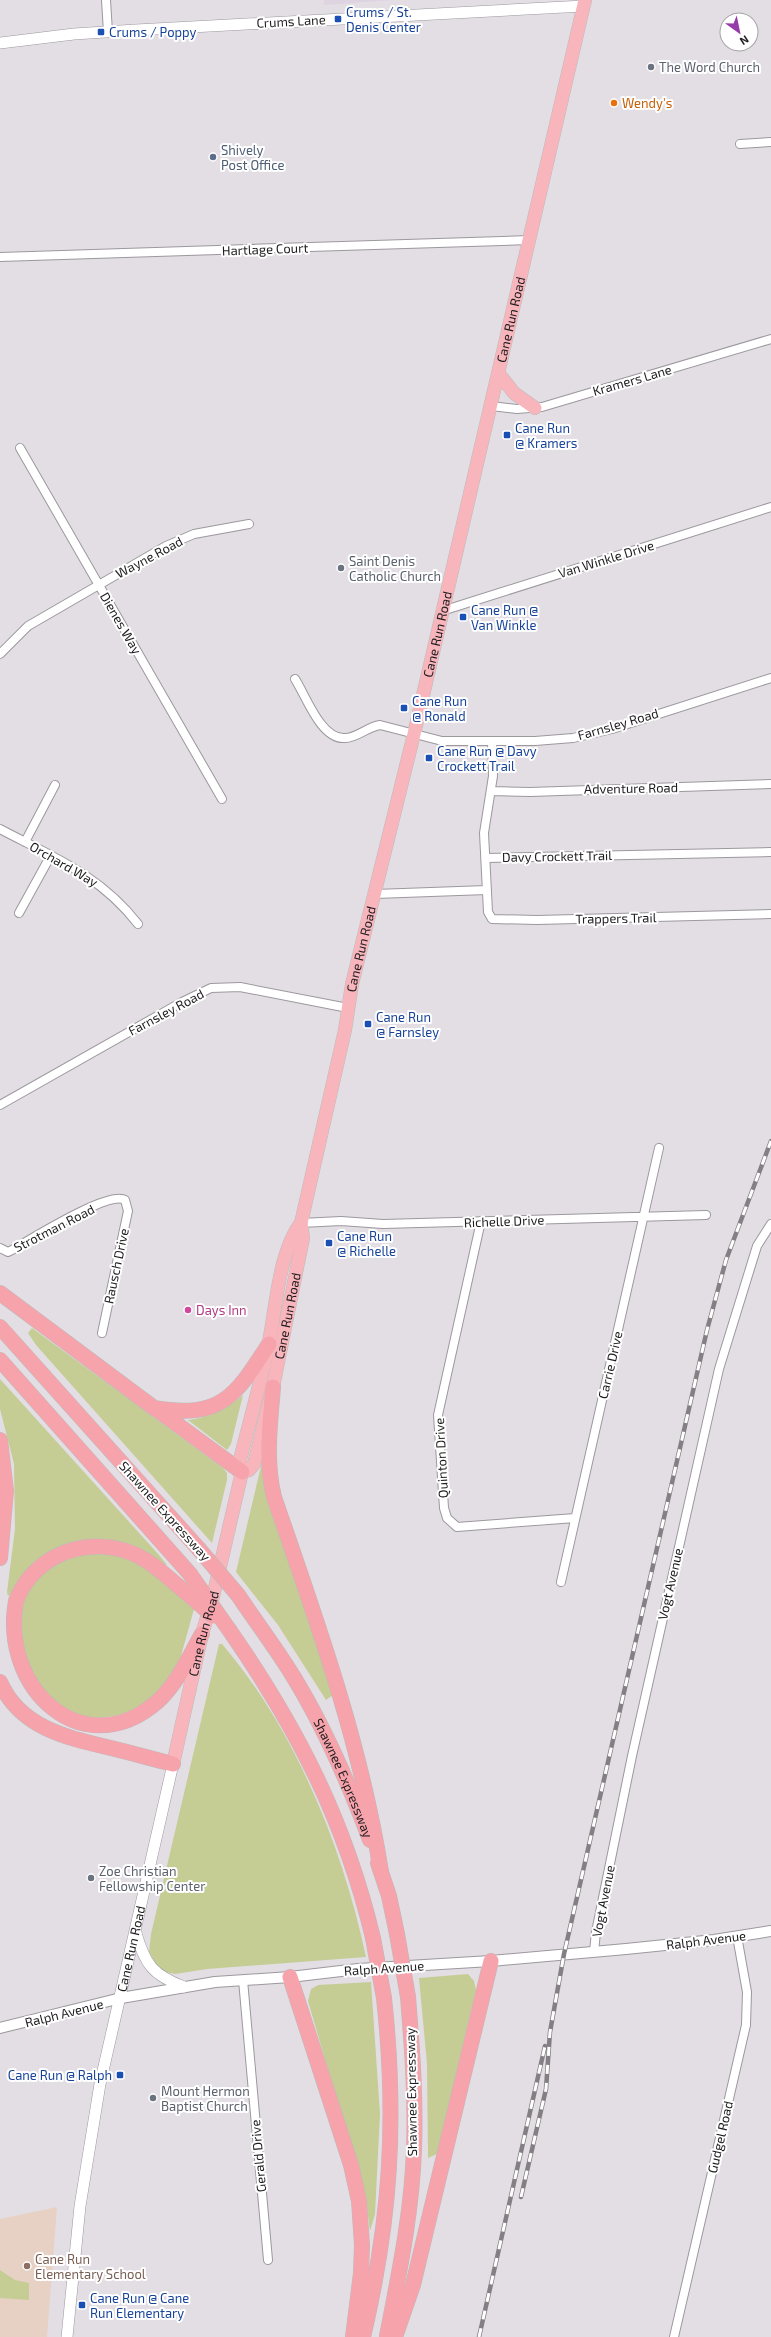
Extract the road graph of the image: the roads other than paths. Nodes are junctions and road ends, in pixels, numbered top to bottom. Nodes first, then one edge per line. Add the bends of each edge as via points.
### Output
1 (106, 0) edge
2 (584, 3) edge
3 (108, 32) junction
4 (0, 43) edge
5 (771, 142) edge
6 (740, 144) dead end
7 (530, 240) junction
8 (0, 257) edge
9 (771, 339) edge
10 (499, 374) junction
11 (491, 406) junction
12 (534, 408) junction
13 (20, 448) dead end
14 (771, 507) edge
15 (249, 524) dead end
16 (98, 584) junction
17 (442, 612) junction
18 (0, 654) edge
19 (771, 678) edge
20 (295, 679) dead end
21 (414, 734) junction
22 (492, 742) junction
23 (771, 784) edge
24 (55, 785) dead end
25 (492, 791) junction
26 (222, 799) dead end
27 (0, 829) edge
28 (26, 842) junction
29 (771, 852) edge
30 (50, 855) junction
31 (486, 858) junction
32 (487, 890) junction
33 (375, 894) junction
34 (20, 913) dead end
35 (771, 914) edge
36 (138, 924) dead end
37 (348, 1008) junction
38 (0, 1105) edge
39 (659, 1148) dead end
40 (125, 1200) joint
41 (706, 1215) dead end
42 (643, 1217) junction
43 (480, 1222) junction
44 (301, 1223) junction
45 (771, 1224) edge
46 (2, 1250) edge
47 (0, 1293) edge
48 (0, 1327) edge
49 (102, 1333) dead end
50 (268, 1344) junction
51 (0, 1360) edge
52 (273, 1387) junction
53 (154, 1408) junction
54 (0, 1440) edge
55 (242, 1472) junction
56 (576, 1518) junction
57 (0, 1558) edge
58 (561, 1582) dead end
59 (230, 1631) junction
60 (202, 1634) junction
61 (0, 1682) edge
62 (173, 1764) junction
63 (381, 1872) junction
64 (136, 1930) junction
65 (771, 1931) edge
66 (737, 1936) junction
67 (594, 1952) junction
68 (491, 1961) junction
69 (290, 1977) junction
70 (243, 1980) junction
71 (184, 1987) junction
72 (121, 1998) junction
73 (0, 2028) edge
74 (268, 2260) dead end
75 (67, 2337) edge
76 (352, 2337) edge
77 (363, 2337) edge
78 (387, 2337) edge
79 (395, 2337) edge
80 (674, 2337) edge

1 - 3 street
2 - 3 main road, Crums Lane
2 - 7 highway, Cane Run Road
3 - 4 main road, Crums Lane
5 - 6 street
7 - 8 street, Hartlage Court
7 - 10 highway, Cane Run Road
9 - 12 street, Kramers Lane
10 - 11 highway, Cane Run Road
10 - 12 highway via 514,393
11 - 12 street, Kramers Lane
11 - 17 highway, Cane Run Road
13 - 16 street, Dienes Way
14 - 17 street, Van Winkle Drive
15 - 16 street, Wayne Road via 217,529 180,540
16 - 18 street, Wayne Road via 28,626
16 - 26 street, Dienes Way
17 - 21 highway, Cane Run Road
19 - 22 street, Farnsley Road via 587,735
20 - 21 street, Farnsley Road via 322,726 338,738 351,737 373,726
21 - 22 street, Farnsley Road via 442,741
21 - 33 highway, Cane Run Road
22 - 25 street
23 - 25 street, Adventure Road
24 - 28 street
25 - 31 street via 484,833
27 - 28 street, Orchard Way
28 - 30 street, Orchard Way
29 - 31 street, Davy Crockett Trail
30 - 34 street
30 - 36 street, Orchard Way via 98,883 119,900
31 - 32 street, Davy Crockett Trail
32 - 33 street
32 - 35 street, Trappers Trail via 490,917 499,920
33 - 37 highway, Cane Run Road
37 - 38 street, Farnsley Road via 240,987 211,988
37 - 44 highway, Cane Run Road
39 - 42 street, Carrie Drive
40 - 46 street, Strotman Road via 115,1198 82,1210 12,1250
40 - 49 street, Rausch Drive via 128,1211
41 - 42 street, Richelle Drive
42 - 43 street, Richelle Drive
42 - 56 street, Carrie Drive
43 - 44 street, Richelle Drive
43 - 56 street, Quinton Drive via 438,1415 446,1513 457,1528
44 - 50 highway, Cane Run Road via 293,1234
44 - 52 highway, Cane Run Road via 303,1238
45 - 67 street, Vogt Avenue via 756,1246 728,1335 708,1413 632,1756
47 - 53 highway
48 - 63 highway, Shawnee Expressway, bridge via 238,1595 292,1675 324,1733 357,1805
50 - 53 highway via 245,1381 217,1405 200,1411 180,1412
50 - 55 highway, Cane Run Road via 239,1464
51 - 59 highway, Shawnee Expressway, bridge via 190,1574
52 - 55 highway, Cane Run Road via 254,1464 249,1470
52 - 63 highway via 267,1458 269,1478 318,1625 362,1774 372,1814
53 - 55 highway
54 - 57 highway via 6,1491
55 - 60 highway, Cane Run Road
56 - 58 street, Carrie Drive
59 - 60 highway, bridge via 150,1563 124,1550 109,1546 75,1549 58,1555 39,1568 16,1600 8,1626 9,1650 13,1665 30,1696 48,1711 76,1723 108,1725 134,1717 158,1701 177,1678
59 - 77 highway, Shawnee Expressway, bridge via 288,1721 333,1811 354,1869 373,1938 390,2049 392,2106 390,2176 383,2231
60 - 62 highway, Cane Run Road
61 - 62 highway via 22,1713 50,1731
62 - 64 main road, Cane Run Road
63 - 78 highway, Shawnee Expressway, bridge via 397,1934 408,1996 415,2115 414,2150 402,2258
64 - 71 main road via 142,1954 152,1970 170,1982
64 - 72 main road, Cane Run Road
65 - 66 street, Ralph Avenue
66 - 67 street, Ralph Avenue
66 - 80 street, Gudgel Road via 748,2006 746,2025
67 - 68 street, Ralph Avenue
68 - 69 street, Ralph Avenue via 358,1969
68 - 79 highway via 413,2285
69 - 70 street, Ralph Avenue
69 - 76 highway via 351,2165 358,2202 362,2245
70 - 71 street, Ralph Avenue
70 - 74 street, Gerald Drive
71 - 72 street, Ralph Avenue
72 - 73 street, Ralph Avenue
72 - 75 main road, Cane Run Road via 100,2084 80,2206

